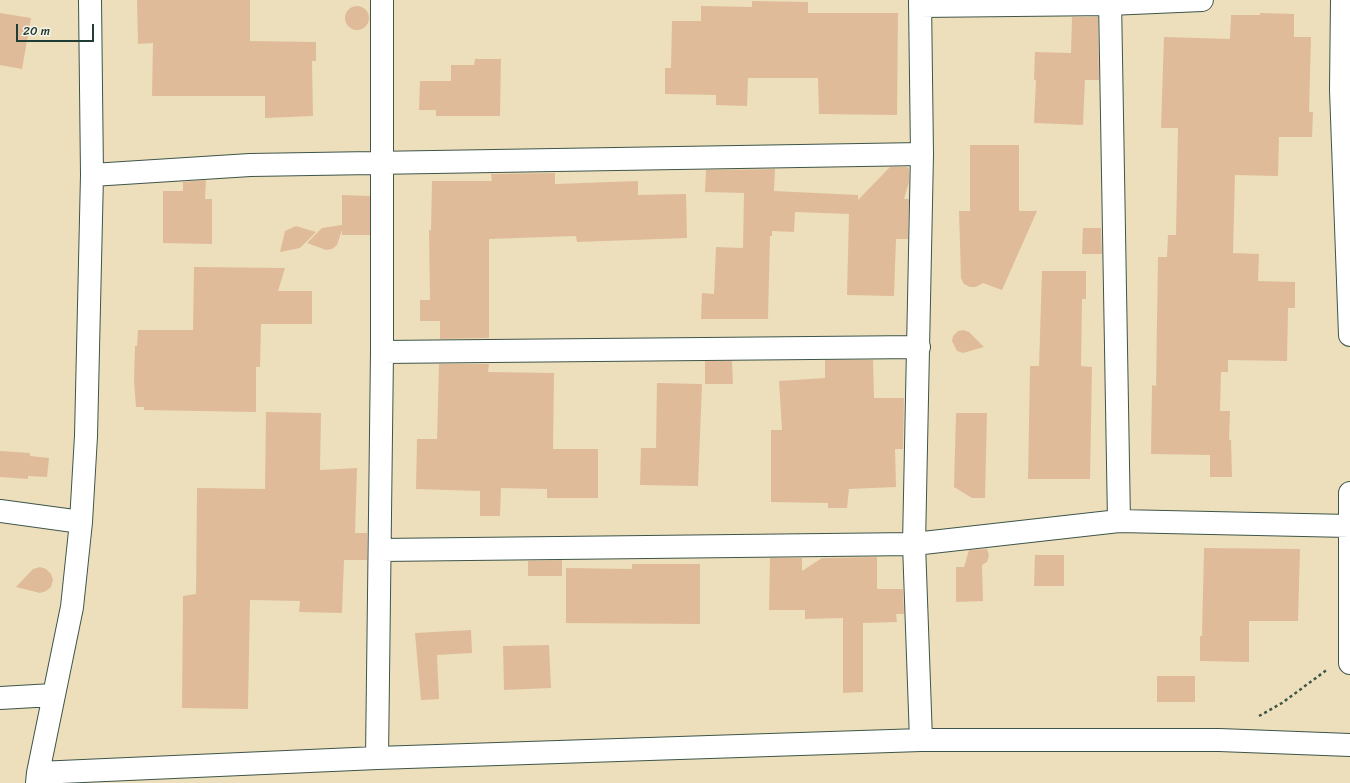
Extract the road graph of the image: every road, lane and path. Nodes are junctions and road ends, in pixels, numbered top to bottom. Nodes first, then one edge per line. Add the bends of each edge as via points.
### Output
1 (90, 0) edge
2 (382, 0) edge
3 (1202, 0) edge
4 (1342, 0) edge
5 (1110, 2) edge
6 (920, 3) edge
7 (1345, 90) edge
8 (922, 154) junction
9 (380, 164) junction
10 (92, 175) junction
11 (1350, 336) edge
12 (919, 347) junction
13 (382, 352) junction
14 (1350, 493) edge
15 (0, 511) edge
16 (1118, 521) junction
17 (81, 522) junction
18 (1349, 526) edge
19 (914, 544) junction
20 (380, 550) junction
21 (1349, 658) edge
22 (53, 695) junction
23 (0, 698) edge
24 (1257, 718) dead end
25 (921, 740) junction
26 (1350, 745) edge
27 (377, 758) junction
28 (38, 778) edge

1 - 10 street
2 - 9 street
3 - 5 street
4 - 7 street
5 - 6 street
5 - 16 street
6 - 8 street
7 - 11 street
8 - 9 street
8 - 12 street
9 - 10 street via 250,165
9 - 13 street
10 - 17 street via 86,436
12 - 13 street
12 - 19 street
13 - 20 street
14 - 18 street
15 - 17 street
16 - 18 street
16 - 19 street
17 - 22 street via 72,607
18 - 21 street
19 - 20 street
19 - 25 street
20 - 27 street
21 - 24 path
22 - 23 street
22 - 28 street
25 - 26 street via 1220,740
25 - 27 street
27 - 28 street

